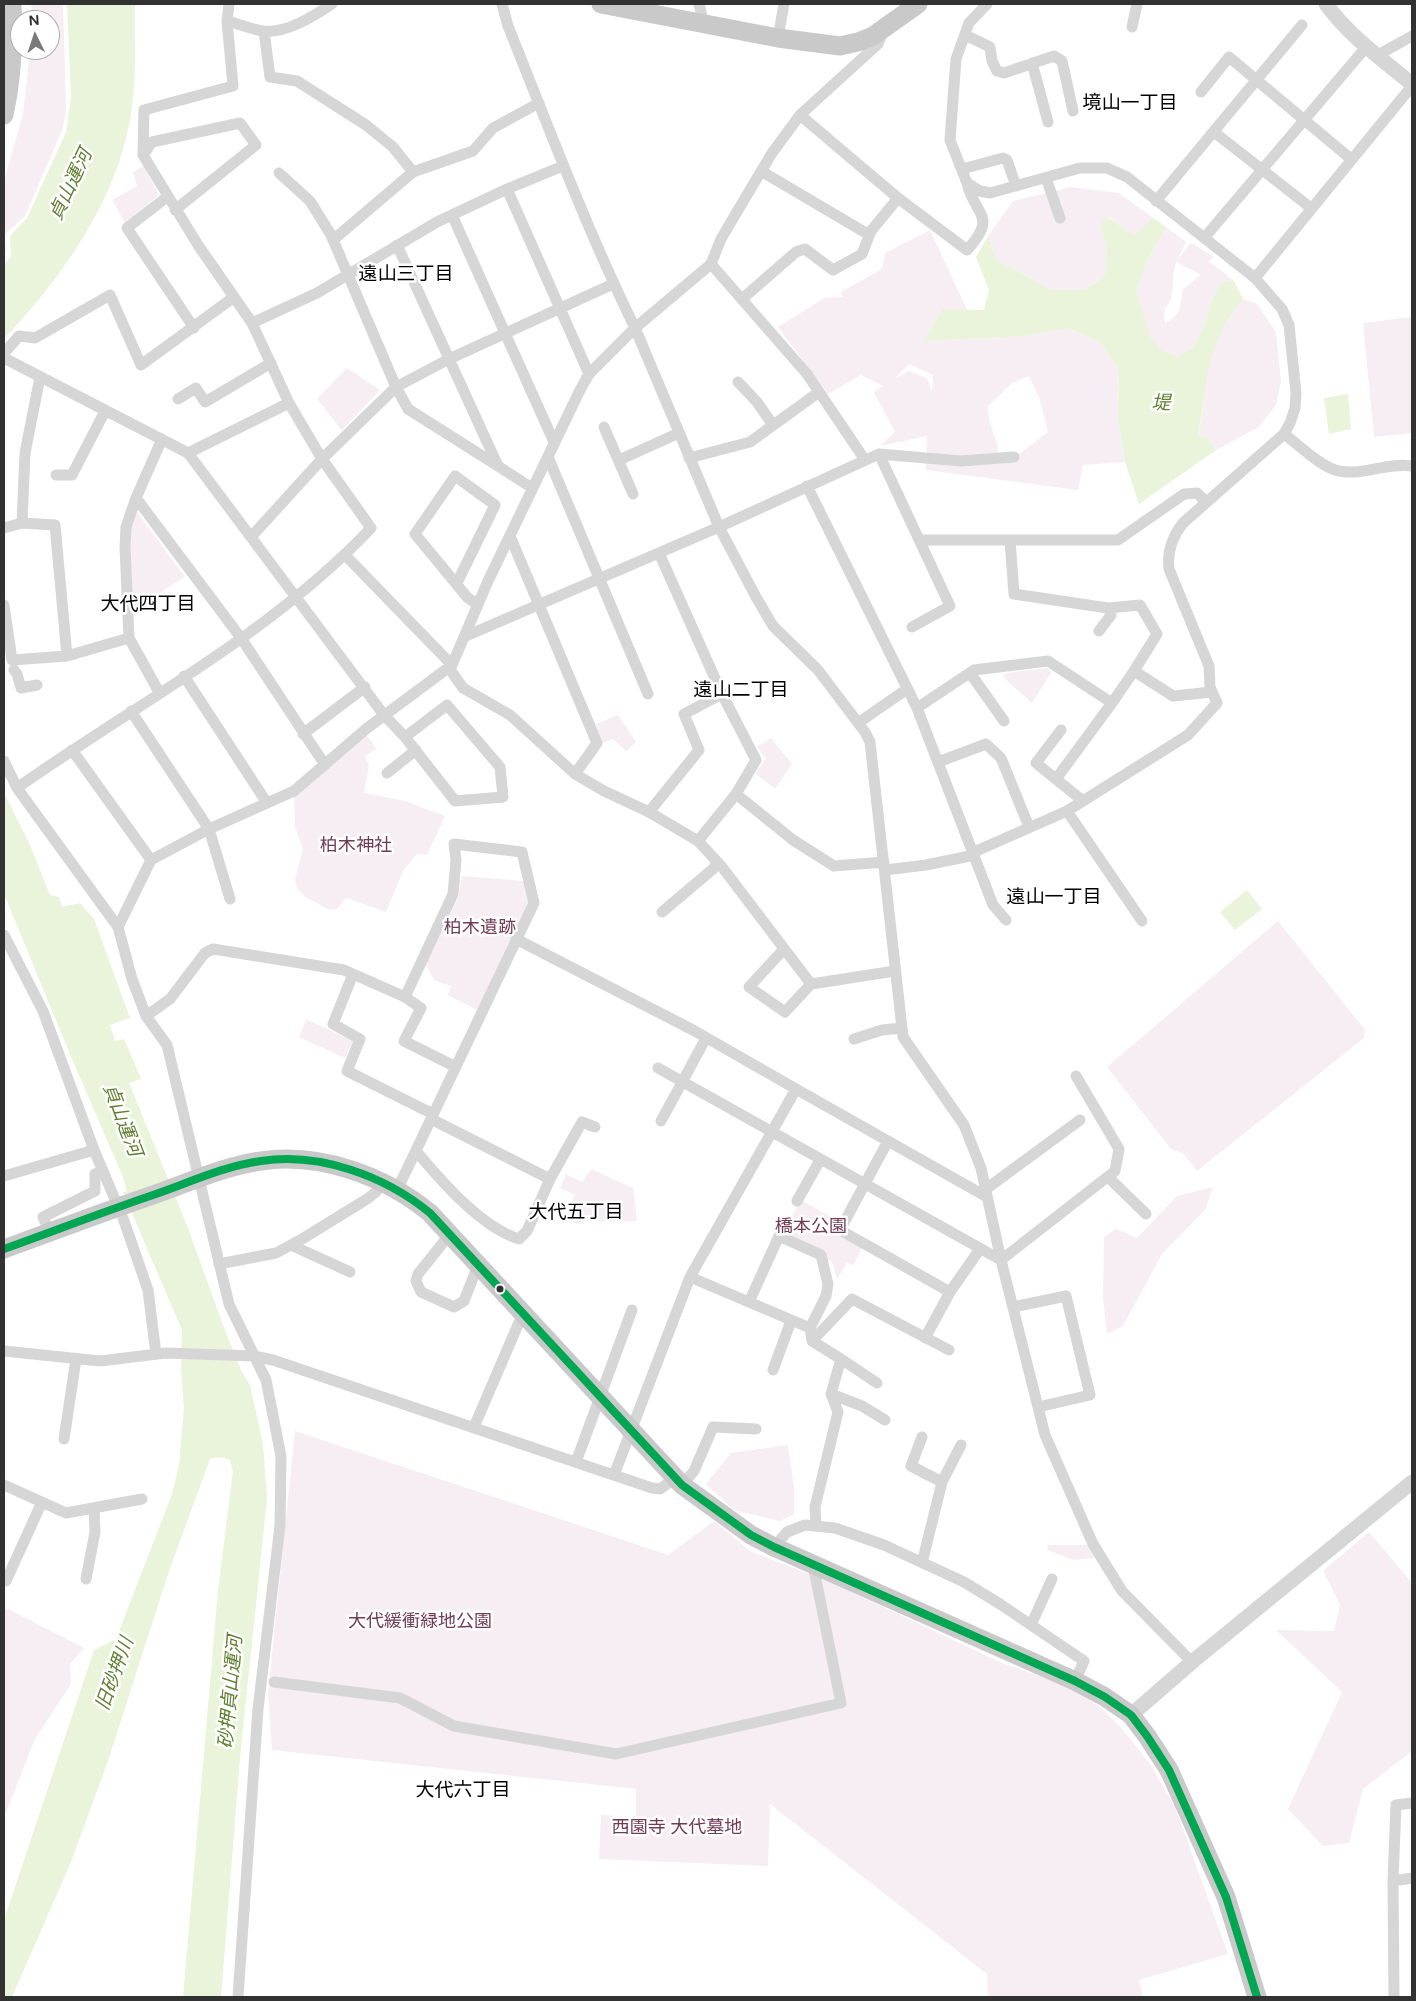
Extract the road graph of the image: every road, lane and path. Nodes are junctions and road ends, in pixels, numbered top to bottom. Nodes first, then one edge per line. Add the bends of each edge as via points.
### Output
1 (12, 4) edge
2 (229, 4) edge
3 (332, 4) edge
4 (502, 4) edge
5 (601, 4) edge
6 (699, 4) edge
7 (784, 4) edge
8 (918, 4) edge
9 (987, 4) edge
10 (1136, 4) edge
11 (1326, 4) edge
12 (227, 21) junction
13 (704, 24) junction
14 (1302, 25) dead end
15 (1132, 27) dead end
16 (883, 30) junction
17 (264, 31) junction
18 (965, 34) junction
19 (1412, 36) edge
20 (778, 38) junction
21 (1372, 51) junction
22 (1032, 63) junction
23 (1257, 80) junction
24 (1412, 85) edge
25 (1201, 92) dead end
26 (539, 102) junction
27 (1074, 110) dead end
28 (800, 115) junction
29 (4, 116) edge
30 (1304, 121) junction
31 (1048, 122) dead end
32 (1214, 132) junction
33 (143, 155) junction
34 (1351, 159) junction
35 (563, 166) junction
36 (962, 169) junction
37 (1262, 171) junction
38 (414, 172) junction
39 (761, 172) junction
40 (279, 173) dead end
41 (1046, 178) junction
42 (967, 183) junction
43 (1016, 186) junction
44 (507, 189) junction
45 (167, 197) junction
46 (898, 198) junction
47 (1156, 201) junction
48 (1311, 208) junction
49 (175, 210) junction
50 (452, 215) junction
51 (1060, 218) dead end
52 (871, 231) junction
53 (1206, 237) junction
54 (333, 240) junction
55 (397, 245) junction
56 (711, 264) junction
57 (349, 275) junction
58 (1255, 278) junction
59 (614, 284) junction
60 (234, 298) junction
61 (742, 299) junction
62 (558, 308) junction
63 (252, 323) junction
64 (194, 328) junction
65 (635, 328) junction
66 (504, 334) junction
67 (4, 353) edge
68 (4, 358) edge
69 (449, 359) junction
70 (271, 363) junction
71 (590, 374) junction
72 (40, 377) junction
73 (738, 382) dead end
74 (396, 387) junction
75 (819, 392) junction
76 (178, 399) dead end
77 (289, 403) junction
78 (105, 410) junction
79 (773, 425) junction
80 (604, 427) dead end
81 (679, 433) junction
82 (1284, 434) junction
83 (162, 439) junction
84 (554, 442) junction
85 (188, 452) junction
86 (879, 454) junction
87 (548, 457) junction
88 (1014, 457) dead end
89 (689, 458) junction
90 (322, 460) junction
91 (619, 460) junction
92 (865, 460) junction
93 (498, 466) junction
94 (1412, 466) edge
95 (56, 475) dead end
96 (807, 486) junction
97 (532, 488) junction
98 (633, 494) dead end
99 (136, 498) junction
100 (1206, 502) junction
101 (22, 523) junction
102 (719, 527) junction
103 (4, 528) edge
104 (510, 536) junction
105 (251, 537) junction
106 (919, 540) junction
107 (1010, 540) junction
108 (659, 553) junction
109 (345, 555) junction
110 (600, 578) junction
111 (457, 584) junction
112 (296, 596) junction
113 (540, 604) junction
114 (4, 605) edge
115 (478, 605) junction
116 (1108, 608) junction
117 (912, 627) dead end
118 (1099, 631) dead end
119 (466, 636) junction
120 (129, 638) junction
121 (242, 638) junction
122 (67, 656) junction
123 (10, 667) edge
124 (450, 667) junction
125 (1134, 671) junction
126 (970, 673) junction
127 (184, 676) junction
128 (37, 686) dead end
129 (365, 688) junction
130 (907, 689) junction
131 (160, 692) junction
132 (1212, 692) junction
133 (648, 694) dead end
134 (722, 694) junction
135 (1112, 702) junction
136 (917, 708) junction
137 (131, 711) junction
138 (384, 715) junction
139 (1004, 721) dead end
140 (858, 723) junction
141 (1061, 730) dead end
142 (303, 734) junction
143 (405, 737) junction
144 (72, 750) junction
145 (416, 750) junction
146 (4, 761) edge
147 (938, 762) junction
148 (325, 765) junction
149 (386, 773) dead end
150 (575, 774) junction
151 (1056, 779) junction
152 (17, 788) junction
153 (736, 794) junction
154 (1083, 801) junction
155 (267, 803) junction
156 (1067, 811) junction
157 (649, 812) junction
158 (1029, 828) junction
159 (209, 829) junction
160 (698, 841) junction
161 (974, 854) junction
162 (151, 860) junction
163 (717, 862) junction
164 (884, 866) junction
165 (230, 899) dead end
166 (662, 912) dead end
167 (1006, 920) dead end
168 (1142, 921) dead end
169 (118, 927) junction
170 (4, 935) edge
171 (516, 939) junction
172 (784, 949) junction
173 (8, 959) edge
174 (895, 971) junction
175 (353, 974) junction
176 (810, 984) junction
177 (405, 997) junction
178 (146, 1016) junction
179 (902, 1028) junction
180 (706, 1038) junction
181 (854, 1038) dead end
182 (456, 1067) junction
183 (658, 1068) dead end
184 (1076, 1076) dead end
185 (683, 1081) junction
186 (796, 1089) junction
187 (432, 1117) junction
188 (1080, 1120) dead end
189 (661, 1121) dead end
190 (595, 1127) dead end
191 (772, 1133) junction
192 (888, 1141) junction
193 (94, 1150) junction
194 (416, 1152) junction
195 (820, 1160) junction
196 (103, 1171) junction
197 (4, 1176) edge
198 (1108, 1177) junction
199 (200, 1178) junction
200 (550, 1179) junction
201 (864, 1184) junction
202 (389, 1186) junction
203 (987, 1193) junction
204 (797, 1200) dead end
205 (120, 1207) junction
206 (1146, 1214) dead end
207 (50, 1232) junction
208 (450, 1234) junction
209 (291, 1245) junction
210 (4, 1249) edge
211 (980, 1249) junction
212 (1001, 1260) junction
213 (219, 1264) junction
214 (478, 1264) junction
215 (350, 1272) dead end
216 (690, 1277) junction
217 (950, 1292) junction
218 (748, 1302) junction
219 (1013, 1307) junction
220 (632, 1310) dead end
221 (522, 1313) junction
222 (791, 1321) junction
223 (810, 1328) junction
224 (925, 1338) junction
225 (812, 1341) junction
226 (949, 1350) dead end
227 (4, 1351) edge
228 (161, 1354) junction
229 (254, 1356) junction
230 (76, 1359) junction
231 (841, 1359) junction
232 (773, 1370) dead end
233 (877, 1383) dead end
234 (831, 1394) junction
235 (600, 1396) junction
236 (1038, 1407) junction
237 (885, 1420) dead end
238 (474, 1427) junction
239 (756, 1429) dead end
240 (631, 1431) junction
241 (922, 1437) dead end
242 (64, 1439) dead end
243 (961, 1445) dead end
244 (576, 1462) junction
245 (614, 1475) junction
246 (679, 1482) junction
247 (942, 1482) junction
248 (1412, 1482) edge
249 (4, 1485) edge
250 (142, 1499) dead end
251 (42, 1502) junction
252 (94, 1508) junction
253 (816, 1526) junction
254 (774, 1547) junction
255 (922, 1563) junction
256 (813, 1565) junction
257 (86, 1579) dead end
258 (1053, 1580) dead end
259 (6, 1581) dead end
260 (1031, 1625) junction
261 (1192, 1662) junction
262 (1075, 1681) junction
263 (274, 1682) dead end
264 (1131, 1715) junction
265 (1412, 1803) edge
266 (1412, 1878) edge
267 (1394, 1881) junction
268 (238, 1997) edge
269 (1257, 1997) edge
270 (1394, 1997) edge

1 - 29 main road via 12,68
2 - 12 street
3 - 17 street via 310,18
4 - 26 street
5 - 13 main road
6 - 13 street
7 - 20 street
8 - 16 main road
9 - 18 street via 969,23
10 - 15 street
11 - 21 street
12 - 17 street
12 - 33 street via 233,86 144,110
13 - 20 main road
14 - 23 street
16 - 20 main road via 858,42 840,46
16 - 28 street via 878,44
17 - 38 street via 270,77 297,81 366,124 393,147
18 - 22 street via 990,46 997,71 1004,72
18 - 36 street via 956,60 950,140
19 - 21 street
21 - 24 street
21 - 30 street
22 - 27 street via 1054,56 1062,61
22 - 31 street
23 - 25 street via 1229,58
23 - 30 street
23 - 32 street
24 - 34 street
26 - 35 street
26 - 38 street via 493,128 473,151
28 - 39 street
28 - 46 street
30 - 34 street
30 - 37 street
32 - 37 street
32 - 47 street
33 - 45 street
33 - 49 street via 152,142 240,123 256,145
34 - 48 street
35 - 44 street
35 - 59 street
36 - 42 street
36 - 43 street via 1003,158 1007,160
37 - 48 street
37 - 53 street
38 - 54 street
39 - 52 street via 866,232
39 - 56 street via 721,239
40 - 54 street via 310,201
41 - 43 street
41 - 47 street via 1080,168 1107,168 1127,177
41 - 51 street
42 - 43 street via 990,193
42 - 46 street via 983,213 980,235 967,250
44 - 50 street
44 - 62 street
45 - 49 street
45 - 64 street via 127,228
46 - 52 street
47 - 53 street
48 - 58 street
49 - 60 street
50 - 55 street
50 - 66 street
52 - 61 street via 862,254 833,270 805,249 796,252
53 - 58 street
54 - 57 street
55 - 57 street
55 - 69 street
56 - 61 street
56 - 65 street
57 - 63 street
57 - 74 street
58 - 82 street via 1282,309 1289,324 1296,393 1295,408
59 - 62 street
59 - 65 street
60 - 63 street
60 - 64 street
61 - 75 street
62 - 66 street
62 - 71 street
63 - 70 street
64 - 67 street via 141,365 110,296 35,338 19,336
65 - 71 street
65 - 81 street
66 - 69 street
66 - 84 street
68 - 72 street
69 - 74 street
69 - 93 street
70 - 76 street via 205,402 196,388
70 - 77 street
71 - 84 street
72 - 78 street
72 - 101 street via 26,453
73 - 79 street
74 - 90 street
74 - 93 street via 408,408
75 - 79 street
75 - 92 street
77 - 85 street
77 - 90 street
78 - 83 street
78 - 95 street via 72,475
79 - 89 street via 750,442
80 - 91 street
81 - 89 street
81 - 91 street
82 - 94 street via 1337,471 1401,464
82 - 100 street
83 - 85 street
83 - 99 street
84 - 87 street
85 - 105 street
86 - 88 street via 961,461
86 - 92 street
86 - 106 street
87 - 97 street
87 - 110 street
89 - 102 street
90 - 105 street
90 - 109 street via 371,528
91 - 98 street
92 - 96 street
93 - 97 street
96 - 102 street
96 - 130 street
97 - 104 street
99 - 120 street via 126,527
99 - 121 street
100 - 107 street via 1198,494 1184,494 1118,540
100 - 132 street via 1176,532 1167,555 1169,569 1209,666
101 - 103 street
101 - 122 street via 56,525
102 - 108 street
102 - 140 street via 773,626 818,670
104 - 113 street
104 - 115 street
105 - 112 street
106 - 107 street
106 - 117 street via 950,606
107 - 116 street via 1014,594
108 - 110 street
108 - 134 street
109 - 112 street
109 - 124 street
110 - 113 street
110 - 133 street
111 - 111 street via 415,534 455,476 496,504
111 - 115 street
112 - 121 street
112 - 129 street
113 - 119 street
113 - 150 street via 597,743
114 - 123 street
115 - 119 street
116 - 118 street via 1111,615
116 - 125 street via 1140,605 1157,634
119 - 124 street
120 - 122 street
120 - 131 street
121 - 127 street
121 - 142 street
122 - 123 street
123 - 128 street via 17,674 21,688
124 - 138 street
124 - 150 street via 463,688 510,715
125 - 132 street via 1173,696
125 - 135 street
126 - 135 street via 1048,661
126 - 136 street
126 - 139 street
127 - 131 street
127 - 155 street
129 - 138 street
129 - 142 street
130 - 136 street
130 - 140 street
131 - 137 street
132 - 154 street via 1217,703 1188,735
134 - 153 street via 756,760
134 - 157 street via 684,714 699,750
135 - 151 street
136 - 147 street
137 - 144 street
137 - 159 street
138 - 143 street
138 - 148 street
140 - 164 street via 872,752
141 - 151 street via 1036,763
142 - 148 street
143 - 145 street
143 - 145 street via 447,705 500,767 503,797 455,801
144 - 152 street
144 - 162 street
145 - 149 street
146 - 152 street
147 - 158 street via 986,744 1001,758
147 - 161 street
148 - 155 street via 294,791
150 - 157 street
151 - 154 street
152 - 169 street
153 - 160 street
153 - 164 street via 793,840 834,866
154 - 156 street
155 - 159 street
156 - 158 street
156 - 168 street
157 - 160 street
158 - 161 street
159 - 162 street
159 - 165 street
160 - 163 street
161 - 164 street via 926,865
161 - 167 street via 993,905
162 - 169 street
163 - 166 street
163 - 172 street
164 - 174 street
169 - 178 street
170 - 173 street
171 - 177 street via 534,903 522,852 454,844 453,894
171 - 180 street
171 - 182 street
172 - 176 street
172 - 176 street via 749,987 785,1012
173 - 193 street via 33,988
174 - 176 street
174 - 179 street
175 - 177 street
175 - 178 street via 273,957 213,950 205,953 170,999
175 - 187 street via 334,1024 360,1039 347,1071
177 - 182 street via 421,1008 404,1041
178 - 199 street via 167,1046
179 - 181 street
179 - 203 street via 903,1037 964,1125
180 - 185 street
180 - 186 street
182 - 187 street
183 - 185 street
184 - 198 street via 1119,1149 1115,1171
185 - 189 street
185 - 191 street
186 - 191 street
186 - 192 street
187 - 194 street
187 - 200 street
188 - 203 street
190 - 200 street via 582,1122
191 - 195 street
191 - 216 street
192 - 201 street
192 - 203 street
193 - 196 street
193 - 197 street
194 - 200 street via 482,1217 504,1234 519,1238 527,1231
194 - 202 street
195 - 201 street
195 - 204 street
196 - 205 street
196 - 207 street via 95,1174 95,1191 43,1216
198 - 206 street
198 - 212 street
199 - 202 main road via 244,1164 289,1159 334,1166
199 - 205 main road
199 - 213 street
201 - 211 street
201 - 217 street via 840,1230
202 - 208 main road via 420,1205
202 - 209 street
203 - 212 street
205 - 207 main road
205 - 228 street via 148,1290
207 - 210 main road
208 - 214 main road
208 - 214 street via 418,1274 416,1280 420,1292 454,1307 464,1301
209 - 213 street via 276,1253
209 - 215 street
211 - 212 street
211 - 217 street
212 - 219 street
213 - 229 street via 229,1304
214 - 221 main road
216 - 218 street
216 - 240 street
217 - 224 street
218 - 222 street
218 - 223 street via 779,1236 821,1255 828,1284 826,1296
219 - 236 street
219 - 236 street via 1066,1296 1090,1395
220 - 235 street
221 - 235 main road
221 - 238 street
222 - 223 street
222 - 232 street
223 - 225 street
224 - 225 street via 852,1299
224 - 226 street
225 - 231 street
227 - 230 street
228 - 229 street
228 - 230 street via 100,1361
229 - 238 street
229 - 268 street via 271,1398 280,1456 282,1499 258,1709
230 - 242 street
231 - 233 street
231 - 234 street
234 - 237 street via 862,1406
234 - 253 street via 838,1412 815,1507
235 - 240 main road
235 - 244 street
236 - 261 street via 1045,1435 1108,1572 1122,1591
238 - 244 street
239 - 246 street via 713,1427 694,1471
240 - 245 street
240 - 246 main road
241 - 247 street via 911,1466
243 - 247 street
244 - 245 street
245 - 246 street via 660,1489
246 - 254 main road via 751,1535
247 - 255 street
248 - 261 street
249 - 251 street
250 - 252 street
251 - 252 street via 66,1513
251 - 259 street
252 - 257 street via 95,1532
253 - 254 street via 805,1525 786,1532
253 - 255 street via 835,1528
254 - 256 main road
255 - 260 street via 964,1582
256 - 262 main road
256 - 263 street via 841,1703 616,1754 454,1726 400,1698
258 - 260 street
260 - 262 street via 1084,1661
261 - 264 street
262 - 264 main road
264 - 269 main road via 1169,1770 1217,1874
265 - 267 street via 1396,1805
266 - 267 street
267 - 270 street

